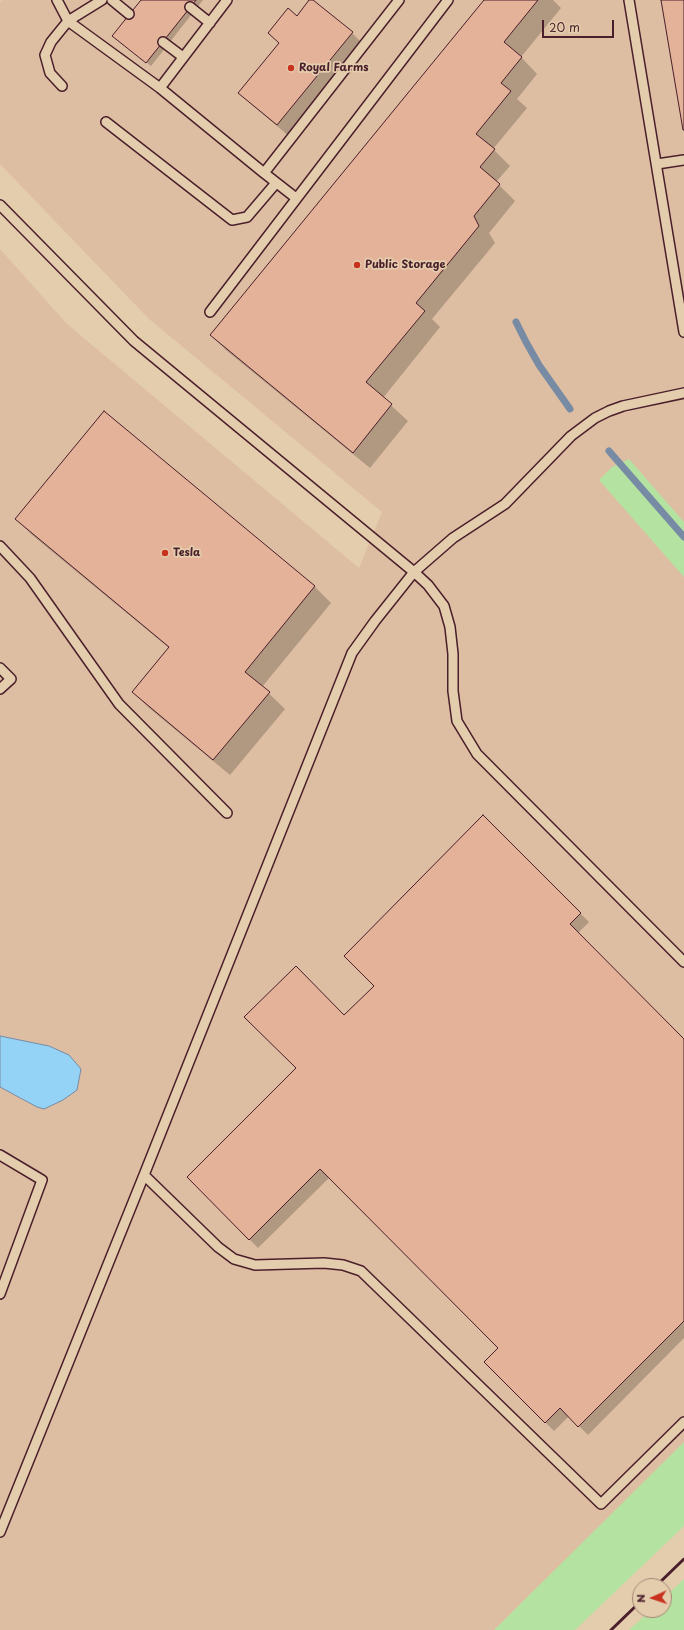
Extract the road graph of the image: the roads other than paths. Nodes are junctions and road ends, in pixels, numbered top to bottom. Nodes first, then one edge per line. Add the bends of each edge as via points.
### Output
1 (57, 0) edge
2 (102, 0) edge
3 (112, 0) edge
4 (226, 0) edge
5 (399, 0) edge
6 (448, 0) edge
7 (629, 0) edge
8 (190, 7) dead end
9 (129, 14) dead end
10 (68, 21) junction
11 (210, 23) junction
12 (163, 42) dead end
13 (183, 57) junction
14 (62, 86) dead end
15 (160, 88) junction
16 (106, 122) dead end
17 (684, 160) edge
18 (657, 164) junction
19 (264, 173) junction
20 (276, 183) junction
21 (296, 198) junction
22 (0, 205) edge
23 (210, 312) dead end
24 (684, 332) edge
25 (684, 394) edge
26 (0, 546) edge
27 (414, 572) junction
28 (0, 668) edge
29 (0, 689) edge
30 (227, 813) dead end
31 (684, 962) edge
32 (0, 1155) edge
33 (144, 1175) junction
34 (0, 1294) edge
35 (684, 1422) edge
36 (0, 1532) edge

1 - 10 lane
2 - 10 lane
3 - 9 lane
4 - 11 lane
5 - 19 lane
6 - 21 lane
7 - 18 lane
8 - 11 lane
10 - 14 lane via 58,31 45,55 50,73
10 - 15 lane
11 - 13 lane
12 - 13 lane
13 - 15 lane
15 - 19 lane
16 - 20 lane via 232,220 248,217
17 - 18 lane
18 - 24 lane
19 - 20 lane
20 - 21 lane
21 - 23 lane
22 - 27 lane via 134,341
25 - 27 lane via 623,406 595,418 568,439 505,504 453,538
26 - 30 lane via 30,578 119,704
27 - 31 lane via 444,606 451,634 457,721 477,754
27 - 33 lane via 352,653
28 - 29 lane via 11,679
32 - 34 lane via 42,1180
33 - 35 lane via 218,1247 234,1259 255,1265 324,1263 361,1271 601,1504
33 - 36 lane

